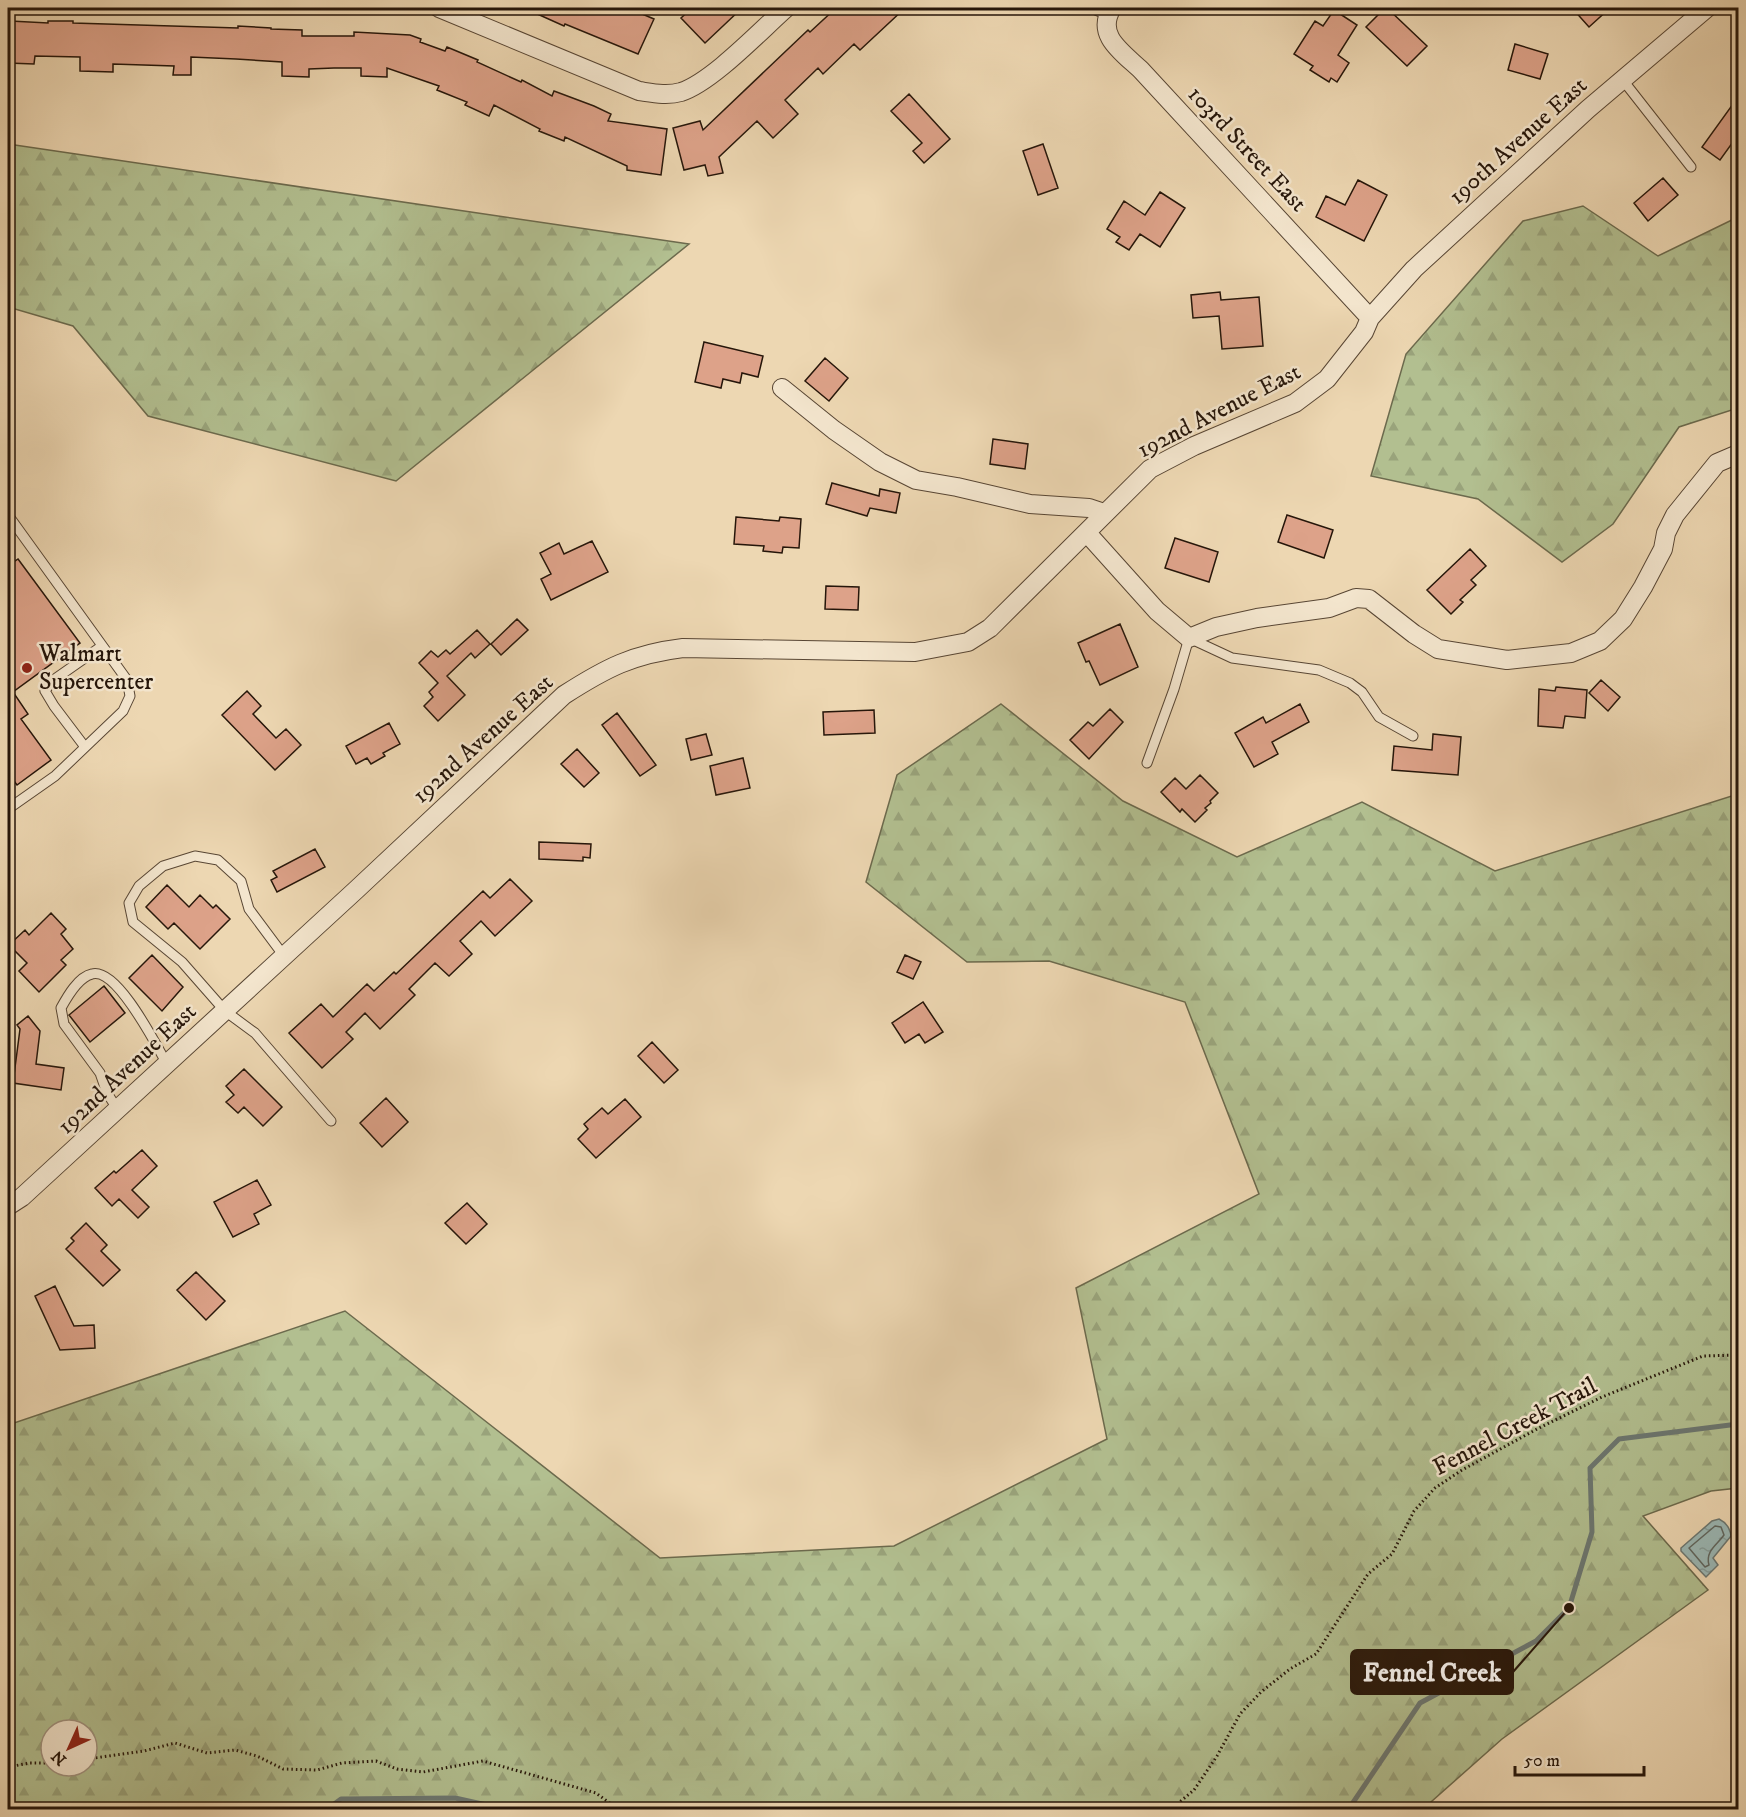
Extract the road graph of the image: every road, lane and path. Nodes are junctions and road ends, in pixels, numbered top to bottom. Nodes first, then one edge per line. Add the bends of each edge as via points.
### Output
1 (439, 8) edge
2 (786, 8) edge
3 (1707, 8) edge
4 (1103, 10) edge
5 (1623, 79) junction
6 (1691, 166) dead end
7 (1370, 318) junction
8 (782, 388) dead end
9 (1738, 454) edge
10 (1104, 513) junction
11 (8, 515) edge
12 (1087, 533) junction
13 (1189, 638) junction
14 (102, 646) junction
15 (1413, 736) dead end
16 (85, 747) junction
17 (1147, 763) dead end
18 (8, 808) edge
19 (284, 956) junction
20 (225, 1011) junction
21 (167, 1064) junction
22 (118, 1110) junction
23 (331, 1121) dead end
24 (8, 1206) edge
25 (1738, 1355) edge
26 (99, 1756) edge
27 (39, 1763) edge
28 (8, 1767) edge
29 (619, 1809) edge
30 (1170, 1809) edge

1 - 2 street via 639,91 668,94 706,80
3 - 5 street, 190th Avenue East
4 - 7 street, 103rd Street East via 1110,38 1119,49
5 - 6 lane
5 - 7 street, 190th Avenue East via 1414,268
7 - 10 street, 192nd Avenue East via 1350,352 1307,396 1168,458 1150,469
8 - 10 street via 880,462 916,480 1030,504 1089,508
9 - 13 street via 1718,463 1674,515 1663,549 1623,619 1600,641 1571,653 1507,660 1438,649 1369,599 1356,598 1329,608 1216,627
10 - 12 street
11 - 14 lane
12 - 13 street via 1157,611
12 - 19 street, 192nd Avenue East via 990,628 969,642 915,652 683,648 624,660 564,695 540,715
13 - 15 lane via 1232,657 1319,670 1350,683 1362,692 1379,717
13 - 17 lane
14 - 16 lane via 127,680 130,696 123,711
14 - 16 lane via 52,681 45,691
16 - 18 lane via 55,776
19 - 20 street, 192nd Avenue East
19 - 20 lane via 249,909 242,881 218,860 195,856 163,866 139,886 129,903 133,922 182,962
20 - 21 street, 192nd Avenue East
20 - 23 lane via 255,1033
21 - 22 street, 192nd Avenue East
21 - 22 lane via 117,986 103,974 91,974 79,982 61,1008 64,1024 100,1073
22 - 24 street, 192nd Avenue East
25 - 30 path, Fennel Creek Trail via 1703,1356 1602,1397 1537,1429 1435,1488 1414,1510 1392,1554 1368,1574 1316,1654 1290,1669 1240,1713 1194,1790
26 - 29 path via 175,1743 207,1753 235,1750 283,1769 317,1770 342,1763 376,1761 397,1769 423,1772 483,1761 596,1793
27 - 28 path

